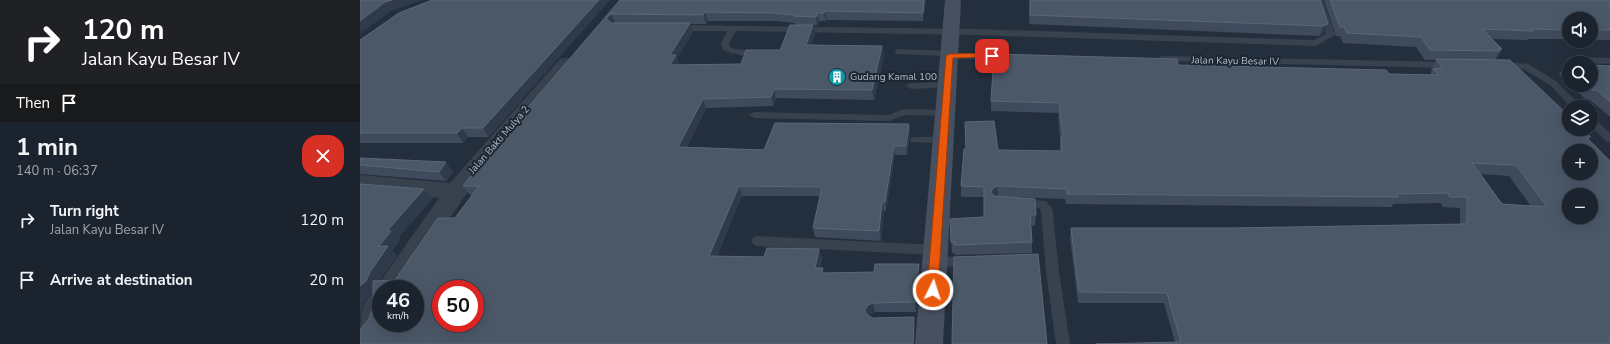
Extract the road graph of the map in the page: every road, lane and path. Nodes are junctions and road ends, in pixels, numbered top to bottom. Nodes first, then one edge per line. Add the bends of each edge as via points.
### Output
1 (954, 0) edge
2 (1319, 0) edge
3 (670, 28) edge
4 (733, 29) junction
5 (950, 32) junction
6 (576, 51) edge
7 (899, 52) dead end
8 (767, 53) edge
9 (949, 55) junction
10 (1016, 56) edge
11 (1152, 59) edge
12 (1598, 61) edge
13 (1610, 61) edge
14 (1459, 65) edge
15 (1490, 65) edge
16 (948, 85) junction
17 (911, 86) dead end
18 (1570, 100) edge
19 (946, 113) junction
20 (754, 115) dead end
21 (1598, 127) edge
22 (1610, 139) edge
23 (915, 140) dead end
24 (944, 140) junction
25 (360, 183) edge
26 (456, 190) junction
27 (1013, 203) edge
28 (757, 241) dead end
29 (935, 256) junction
30 (1050, 259) junction
31 (1036, 260) edge
32 (978, 261) edge
33 (395, 280) edge
34 (372, 313) edge
35 (361, 328) edge
36 (929, 344) edge
37 (1063, 344) edge

1 - 5 main road
2 - 5 lane via 1331,35 1316,43
3 - 4 lane
4 - 5 lane
4 - 8 lane via 724,43 726,48 733,52
5 - 9 main road
6 - 26 street, Jalan Bakti Mulya 2
7 - 9 lane
9 - 10 lane
9 - 16 main road
11 - 14 lane, Jalan Kayu Besar IV
12 - 13 lane
15 - 18 lane via 1524,66 1553,83
16 - 17 lane
16 - 19 main road
19 - 20 lane via 904,112 889,118
19 - 24 main road
21 - 22 lane
23 - 24 lane
24 - 29 main road
25 - 26 street
26 - 33 street, Jalan Bakti Mulya 2
27 - 30 lane via 1044,205 1047,213
28 - 29 lane via 912,247
29 - 32 lane
29 - 36 main road via 924,319
30 - 31 lane
30 - 37 lane
34 - 35 street

